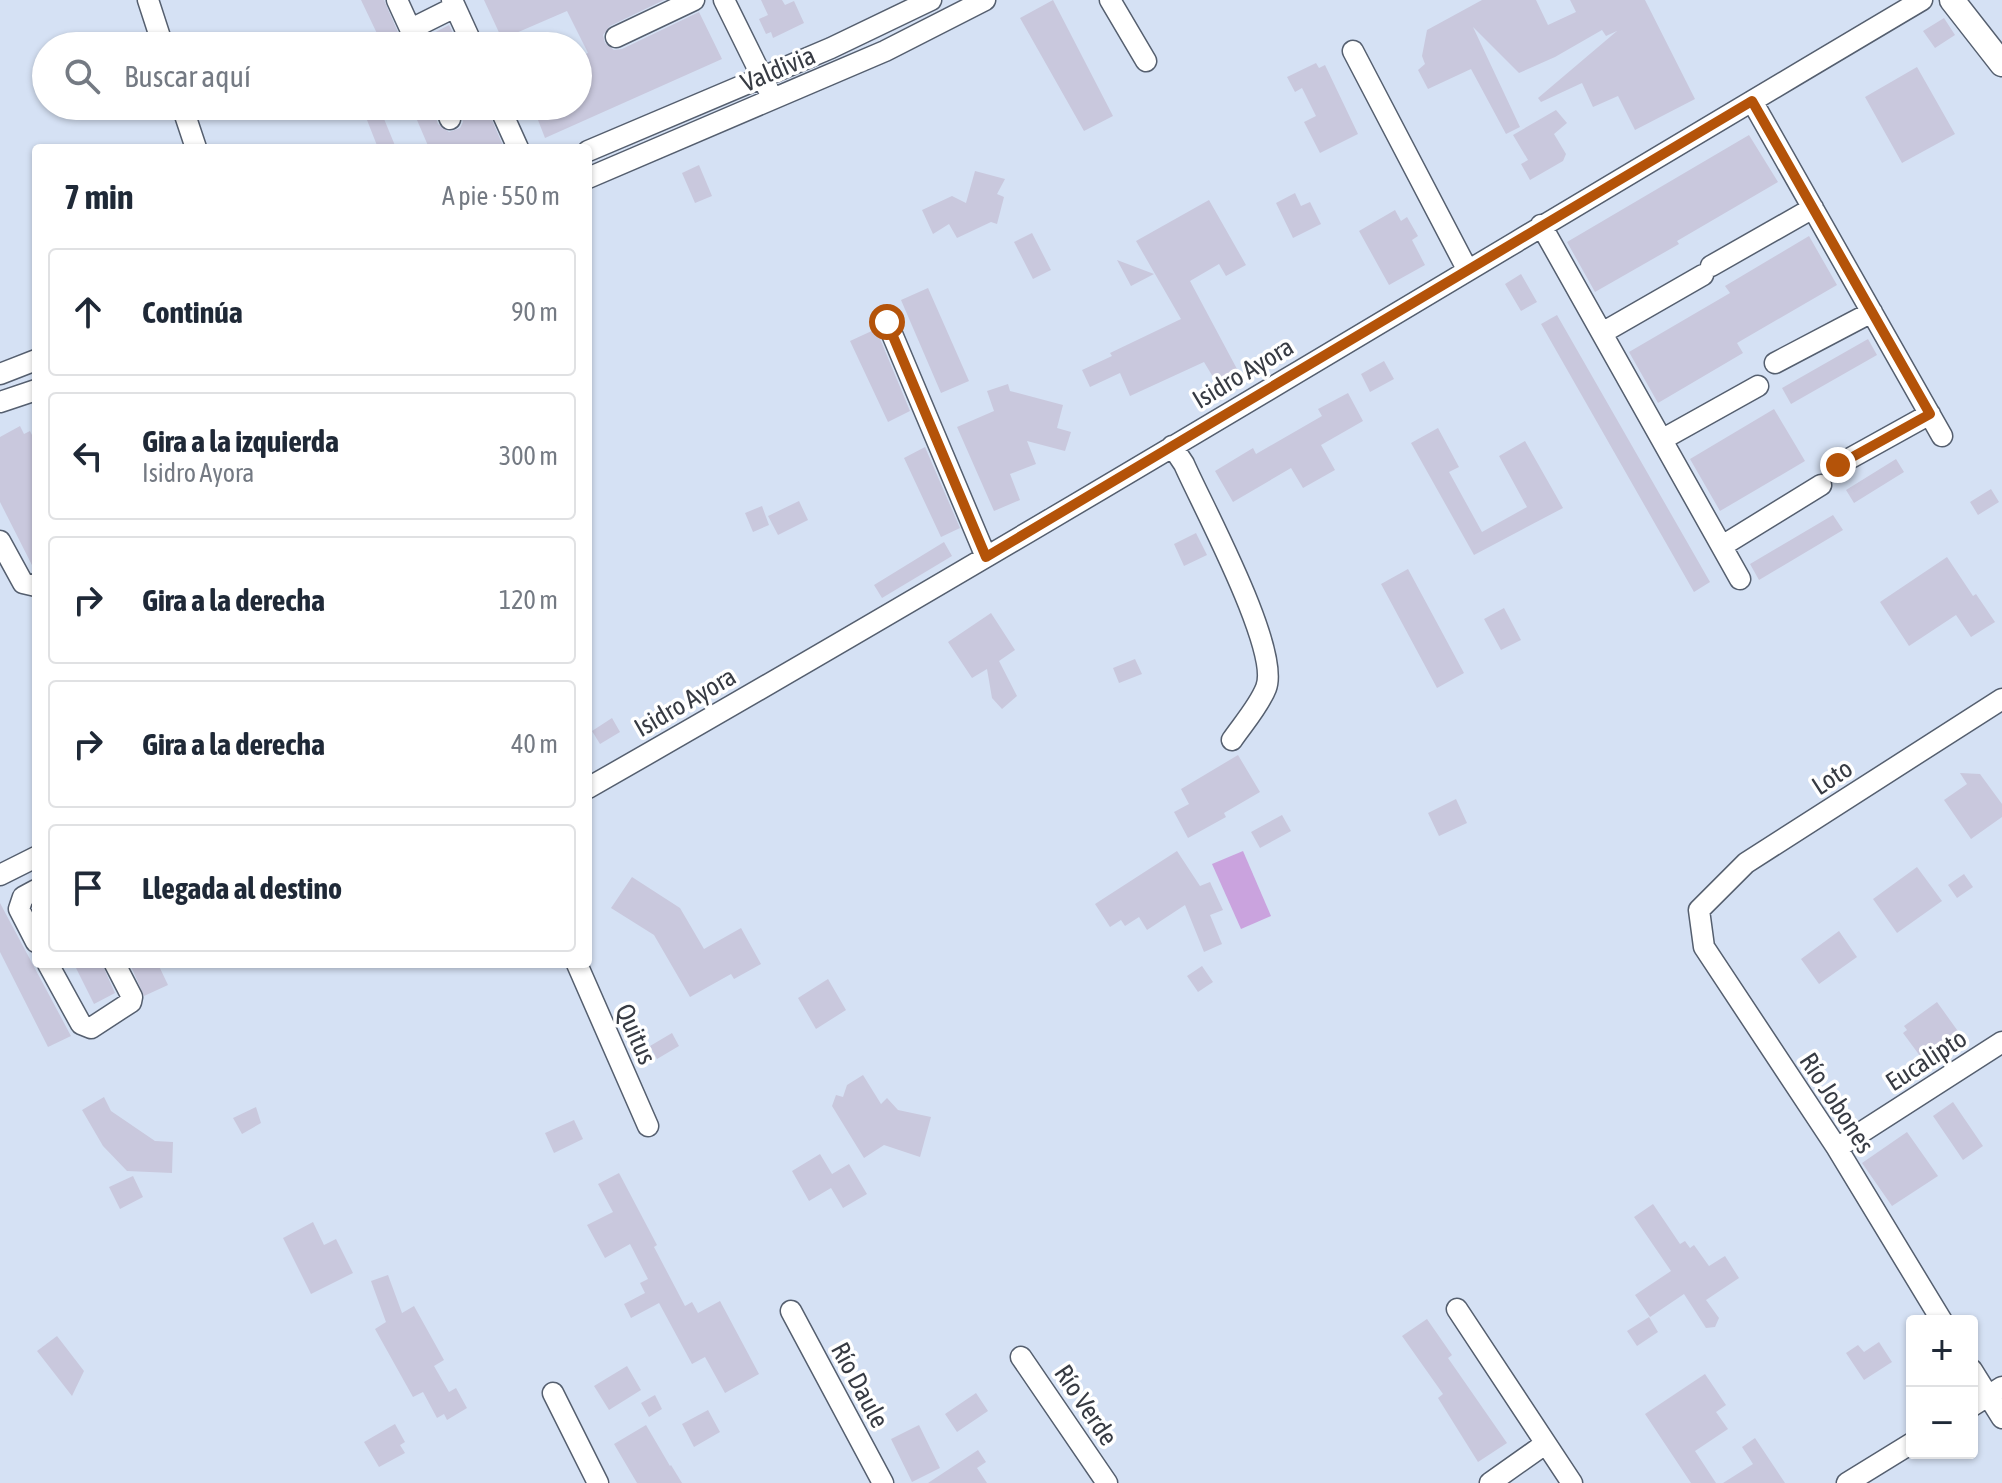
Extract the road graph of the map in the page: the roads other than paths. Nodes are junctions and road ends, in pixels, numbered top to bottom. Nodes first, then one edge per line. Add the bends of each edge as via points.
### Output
1 (148, 0) edge
2 (397, 0) edge
3 (694, 0) edge
4 (724, 0) edge
5 (931, 0) edge
6 (985, 0) edge
7 (1110, 0) edge
8 (1922, 0) edge
9 (1952, 0) edge
10 (454, 4) edge
11 (158, 32) edge
12 (412, 32) edge
13 (420, 32) edge
14 (467, 32) edge
15 (616, 37) dead end
16 (1353, 51) dead end
17 (1146, 61) dead end
18 (2002, 64) edge
19 (762, 78) junction
20 (773, 100) junction
21 (1752, 101) junction
22 (187, 120) edge
23 (505, 120) edge
24 (195, 144) edge
25 (516, 144) edge
26 (592, 149) edge
27 (592, 176) edge
28 (1813, 208) junction
29 (1541, 225) junction
30 (1467, 269) junction
31 (1872, 312) junction
32 (887, 322) dead end
33 (1602, 333) junction
34 (32, 362) edge
35 (1775, 363) dead end
36 (0, 374) edge
37 (1758, 386) dead end
38 (32, 391) edge
39 (0, 402) edge
40 (1930, 414) junction
41 (1942, 436) dead end
42 (1663, 439) junction
43 (1172, 446) junction
44 (1838, 465) dead end
45 (1821, 485) dead end
46 (0, 541) edge
47 (1722, 546) junction
48 (986, 557) junction
49 (1740, 579) dead end
50 (32, 585) edge
51 (2002, 699) edge
52 (1232, 740) dead end
53 (592, 786) edge
54 (32, 859) edge
55 (0, 875) edge
56 (32, 892) edge
57 (1699, 910) joint
58 (32, 934) edge
59 (50, 968) edge
60 (117, 968) edge
61 (579, 968) edge
62 (2002, 1042) edge
63 (648, 1126) dead end
64 (1837, 1148) junction
65 (1457, 1309) dead end
66 (791, 1311) dead end
67 (1938, 1315) edge
68 (1021, 1357) dead end
69 (553, 1393) dead end
70 (1987, 1397) edge
71 (2002, 1418) edge
72 (1545, 1444) junction
73 (1906, 1447) edge
74 (598, 1483) edge
75 (883, 1483) edge
76 (1107, 1483) edge
77 (1490, 1483) edge
78 (1572, 1483) edge
79 (1847, 1483) edge

1 - 11 street
2 - 12 street
3 - 15 street
4 - 19 street
5 - 19 street, Valdivia
6 - 20 street, Valdivia
7 - 17 street
8 - 21 street, Isidro Ayora
9 - 18 street
10 - 13 street
10 - 14 street
16 - 30 street
19 - 20 street
19 - 26 street, Valdivia
20 - 27 street, Valdivia
21 - 28 street
21 - 29 street, Isidro Ayora
22 - 24 street
23 - 25 street
28 - 31 street
28 - 33 street
29 - 30 street, Isidro Ayora
29 - 33 street
30 - 43 street, Isidro Ayora
31 - 35 street
31 - 40 street
32 - 48 street
33 - 42 street
34 - 36 street
37 - 42 street
38 - 39 street
40 - 41 street
40 - 44 street
42 - 47 street
43 - 48 street, Isidro Ayora
43 - 52 street via 1258,627 1267,660 1267,687
45 - 47 street
46 - 50 street via 15,572
47 - 49 street
48 - 53 street, Isidro Ayora
51 - 57 street, Loto via 1746,863
54 - 55 street
56 - 58 street via 23,897 19,909
57 - 64 street, Río Jobones via 1704,947
59 - 60 street via 81,1024 91,1028 131,1002
61 - 63 street, Quitus
62 - 64 street, Eucalipto
64 - 67 street, Río Jobones
65 - 72 street
66 - 75 street, Río Daule
68 - 76 street, Río Verde
69 - 74 street
70 - 71 street
72 - 77 street
72 - 78 street
73 - 79 street

